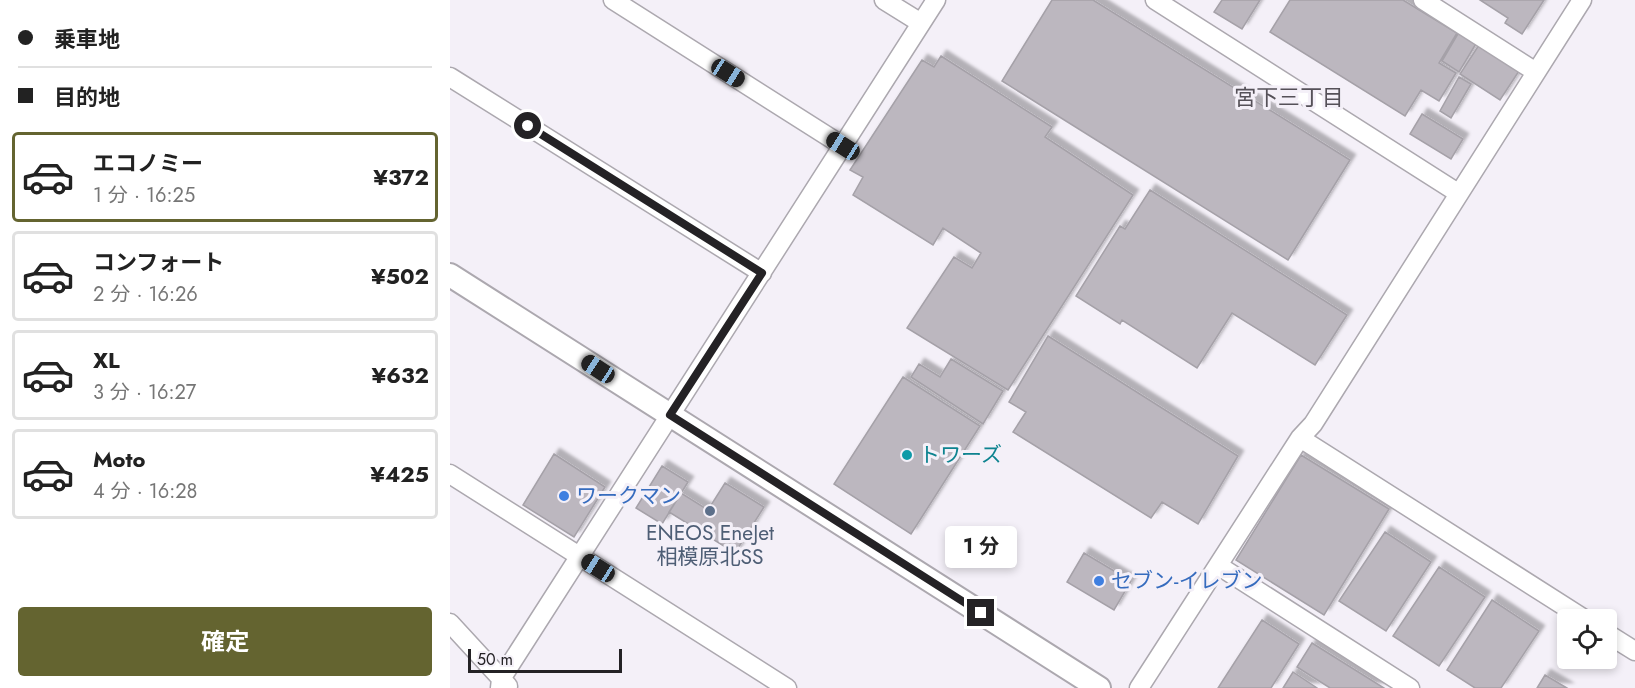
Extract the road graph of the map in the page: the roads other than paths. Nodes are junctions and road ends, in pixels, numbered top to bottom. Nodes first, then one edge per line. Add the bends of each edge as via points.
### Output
1 (613, 0) edge
2 (884, 0) edge
3 (936, 0) edge
4 (1155, 0) edge
5 (1423, 0) edge
6 (1582, 0) edge
7 (921, 23) junction
8 (1536, 72) junction
9 (450, 77) edge
10 (843, 146) junction
11 (1458, 193) junction
12 (762, 273) junction
13 (450, 275) edge
14 (670, 415) junction
15 (1300, 438) junction
16 (450, 474) edge
17 (579, 556) junction
18 (1219, 566) junction
19 (1569, 609) edge
20 (450, 623) edge
21 (1617, 640) edge
22 (1635, 651) edge
23 (504, 685) edge
24 (787, 688) edge
25 (1099, 688) edge
26 (1139, 688) edge
27 (1410, 688) edge

1 - 10 street
2 - 7 street
3 - 7 street
4 - 11 street
5 - 8 street
6 - 8 street
7 - 10 street
8 - 11 street
9 - 12 street
10 - 12 street
11 - 15 street via 1313,424
12 - 14 street
13 - 14 street
14 - 17 street
14 - 25 street
15 - 18 street
15 - 19 street
16 - 17 street
17 - 23 street
17 - 24 street
18 - 26 street
18 - 27 street
20 - 23 street
21 - 22 street

